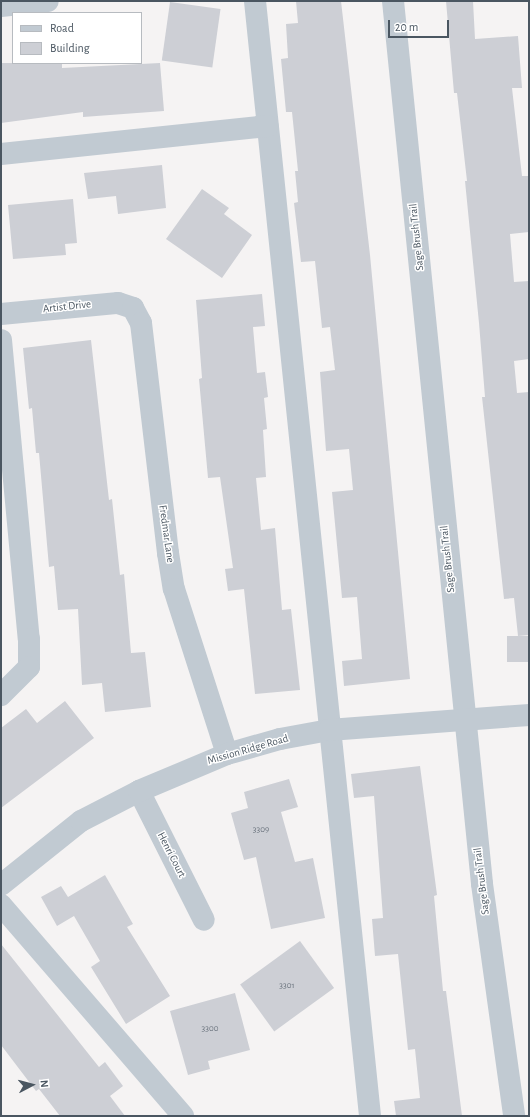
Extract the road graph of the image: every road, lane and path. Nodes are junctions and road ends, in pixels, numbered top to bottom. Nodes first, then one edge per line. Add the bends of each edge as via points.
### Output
1 (48, 1) edge
2 (255, 1) edge
3 (393, 1) edge
4 (1, 6) edge
5 (268, 126) junction
6 (1, 154) edge
7 (133, 308) joint
8 (1, 314) edge
9 (1, 340) edge
10 (6, 455) edge
11 (1, 695) edge
12 (529, 715) edge
13 (464, 720) junction
14 (329, 730) junction
15 (227, 754) junction
16 (139, 791) junction
17 (1, 885) edge
18 (1, 905) edge
19 (204, 920) dead end
20 (183, 1116) edge
21 (370, 1116) edge
22 (514, 1116) edge

1 - 4 street
2 - 5 street
3 - 13 street, Sage Brush Trail
5 - 6 street
5 - 14 street
7 - 8 street, Artist Drive via 118,303
7 - 15 street, Fredmar Lane via 141,323 145,343 161,500 174,589
9 - 10 street
10 - 11 street via 29,639 29,667
12 - 13 street, Mission Ridge Road
13 - 14 street, Mission Ridge Road
13 - 22 street, Sage Brush Trail via 482,884
14 - 15 street, Mission Ridge Road via 280,739
14 - 21 street
15 - 16 street, Mission Ridge Road
16 - 17 street, Mission Ridge Road via 81,821
16 - 19 street, Henri Court
18 - 20 street

